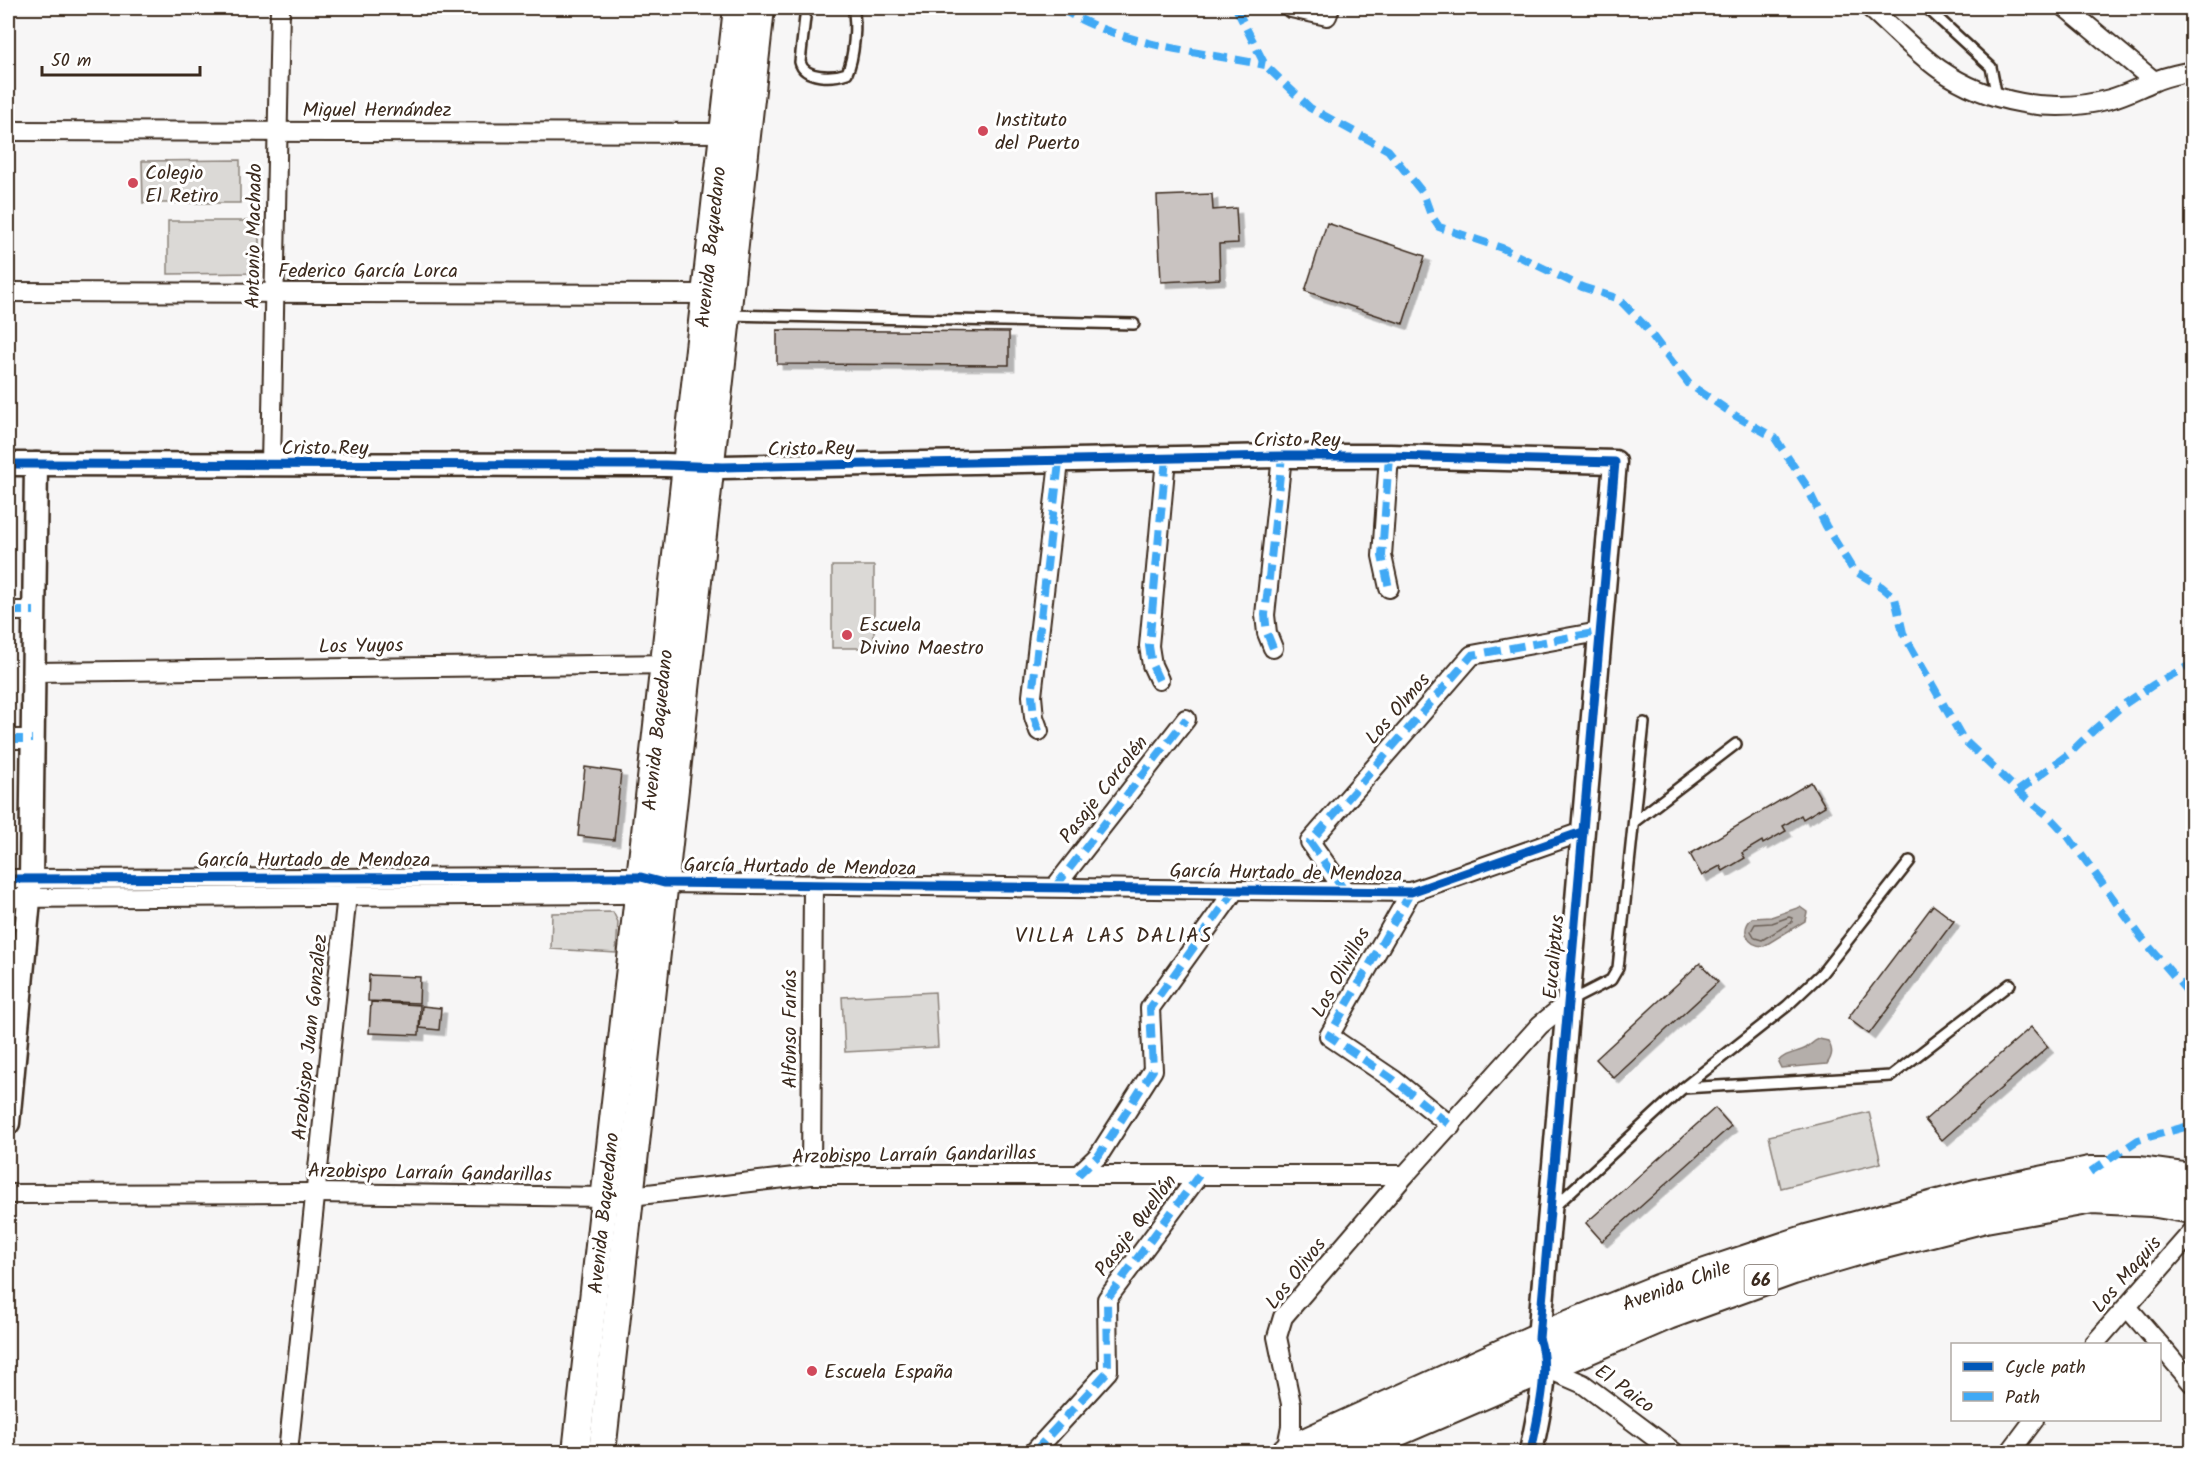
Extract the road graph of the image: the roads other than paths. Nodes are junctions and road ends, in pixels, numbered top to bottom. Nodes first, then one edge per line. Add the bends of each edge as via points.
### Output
1 (280, 8) edge
2 (737, 8) edge
3 (761, 8) edge
4 (806, 8) edge
5 (853, 8) edge
6 (1291, 8) edge
7 (1870, 8) edge
8 (1927, 8) edge
9 (2066, 8) edge
10 (1329, 12) edge
11 (2193, 71) edge
12 (2154, 81) junction
13 (1997, 97) junction
14 (8, 130) edge
15 (277, 132) junction
16 (735, 133) junction
17 (8, 292) edge
18 (274, 292) junction
19 (721, 301) junction
20 (1134, 324) dead end
21 (1281, 456) junction
22 (1389, 456) junction
23 (1166, 458) junction
24 (1059, 462) junction
25 (1615, 462) joint
26 (8, 464) edge
27 (36, 464) junction
28 (271, 465) junction
29 (698, 466) junction
30 (1389, 588) dead end
31 (8, 611) edge
32 (34, 611) junction
33 (1599, 632) junction
34 (1272, 648) dead end
35 (677, 664) junction
36 (34, 672) junction
37 (1159, 680) dead end
38 (1186, 719) dead end
39 (1644, 723) dead end
40 (1040, 731) dead end
41 (8, 739) edge
42 (32, 739) junction
43 (1736, 744) dead end
44 (1634, 822) junction
45 (1582, 832) junction
46 (1910, 861) dead end
47 (349, 877) junction
48 (8, 879) edge
49 (648, 884) junction
50 (813, 884) junction
51 (1055, 887) junction
52 (1235, 890) junction
53 (1345, 891) junction
54 (22, 892) edge
55 (1411, 892) junction
56 (346, 896) junction
57 (2010, 984) dead end
58 (1567, 1003) junction
59 (1683, 1088) junction
60 (8, 1123) edge
61 (1451, 1126) junction
62 (2183, 1174) edge
63 (811, 1175) junction
64 (1078, 1175) junction
65 (1199, 1175) junction
66 (1405, 1175) junction
67 (316, 1193) junction
68 (8, 1194) edge
69 (631, 1196) junction
70 (605, 1197) junction
71 (2193, 1208) edge
72 (1550, 1211) junction
73 (2193, 1232) edge
74 (2127, 1307) junction
75 (2095, 1343) edge
76 (2157, 1343) edge
77 (2161, 1347) edge
78 (1541, 1352) junction
79 (2193, 1383) edge
80 (2033, 1421) edge
81 (288, 1452) edge
82 (576, 1452) edge
83 (602, 1452) edge
84 (1034, 1452) edge
85 (1284, 1452) edge
86 (1348, 1452) edge
87 (1531, 1452) edge
88 (1674, 1452) edge
89 (2010, 1452) edge

1 - 15 street, Antonio Machado
2 - 16 main road, Avenida Baquedano
3 - 16 main road, Avenida Baquedano
4 - 5 lane via 801,69 808,74 839,76 847,73 851,64
6 - 10 street
7 - 13 street via 1937,67 1956,80
8 - 13 lane via 1991,67
9 - 12 street
11 - 12 street
12 - 13 street via 2086,104 2041,106
14 - 15 street, Miguel Hernández
15 - 16 street, Miguel Hernández
15 - 18 street, Antonio Machado
16 - 19 main road, Avenida Baquedano
17 - 18 street, Federico García Lorca
18 - 19 street, Federico García Lorca
18 - 28 street, Antonio Machado
19 - 20 lane
19 - 29 main road, Avenida Baquedano
21 - 22 street, Cristo Rey
21 - 23 street, Cristo Rey
21 - 34 street via 1265,615
22 - 25 street, Cristo Rey
22 - 30 street via 1382,556
23 - 24 street, Cristo Rey
23 - 37 street via 1149,646
24 - 29 street, Cristo Rey
24 - 40 street via 1032,696
25 - 33 street, Eucaliptus
26 - 27 street, Cristo Rey
27 - 28 street, Cristo Rey
27 - 32 street
28 - 29 street, Cristo Rey
29 - 35 main road, Avenida Baquedano
31 - 32 street
32 - 36 street
33 - 45 street, Eucaliptus
33 - 53 street, Los Olmos via 1472,655 1310,842
35 - 36 street, Los Yuyos
35 - 49 main road, Avenida Baquedano
36 - 42 street
38 - 51 street, Pasaje Corcolén
39 - 44 lane
41 - 42 street
42 - 54 street
43 - 44 lane
44 - 58 lane via 1618,968 1611,980
45 - 55 street, García Hurtado de Mendoza
45 - 58 street, Eucaliptus
46 - 59 lane via 1822,973 1787,1006
47 - 49 street, García Hurtado de Mendoza
47 - 54 street, García Hurtado de Mendoza
47 - 56 street, Arzobispo Juan González
48 - 54 street, García Hurtado de Mendoza
49 - 50 street, García Hurtado de Mendoza
49 - 56 street, García Hurtado de Mendoza
49 - 69 main road, Avenida Baquedano
49 - 70 main road, Avenida Baquedano
50 - 51 street, García Hurtado de Mendoza
50 - 63 street, Alfonso Farías
51 - 52 street, García Hurtado de Mendoza
52 - 53 street, García Hurtado de Mendoza
52 - 64 street via 1150,1008 1154,1070 1099,1155
53 - 55 street, García Hurtado de Mendoza
54 - 56 street, García Hurtado de Mendoza
54 - 60 street
55 - 61 street, Los Olivillos via 1329,1036 1394,1080
56 - 67 street, Arzobispo Juan González
57 - 59 lane via 1891,1076
58 - 61 street via 1540,1025
58 - 72 street, Eucaliptus
59 - 72 lane
61 - 66 street
62 - 78 highway, Avenida Chile / 66 via 2090,1172 1891,1216 1713,1271
63 - 64 street, Arzobispo Larraín Gandarillas
63 - 69 street, Arzobispo Larraín Gandarillas
64 - 65 street, Arzobispo Larraín Gandarillas
65 - 66 street, Arzobispo Larraín Gandarillas
65 - 84 street, Pasaje Quellón via 1107,1299 1108,1371
66 - 85 street, Los Olivos via 1283,1317 1277,1337 1292,1426
67 - 68 street, Arzobispo Larraín Gandarillas
67 - 70 street, Arzobispo Larraín Gandarillas
67 - 81 street, Arzobispo Juan González
69 - 70 street, Arzobispo Larraín Gandarillas
69 - 83 main road, Avenida Baquedano
70 - 82 main road, Avenida Baquedano
71 - 78 highway, Avenida Chile / 66 via 2092,1198 1985,1217 1846,1253 1657,1318
72 - 78 street, Eucaliptus
73 - 74 street, Los Maquis
74 - 75 street, Los Maquis
74 - 76 street
77 - 79 street
78 - 85 highway, Avenida Chile / 66
78 - 86 highway, Avenida Chile / 66
78 - 87 street, Eucaliptus
78 - 88 street, El Paico
80 - 89 street

